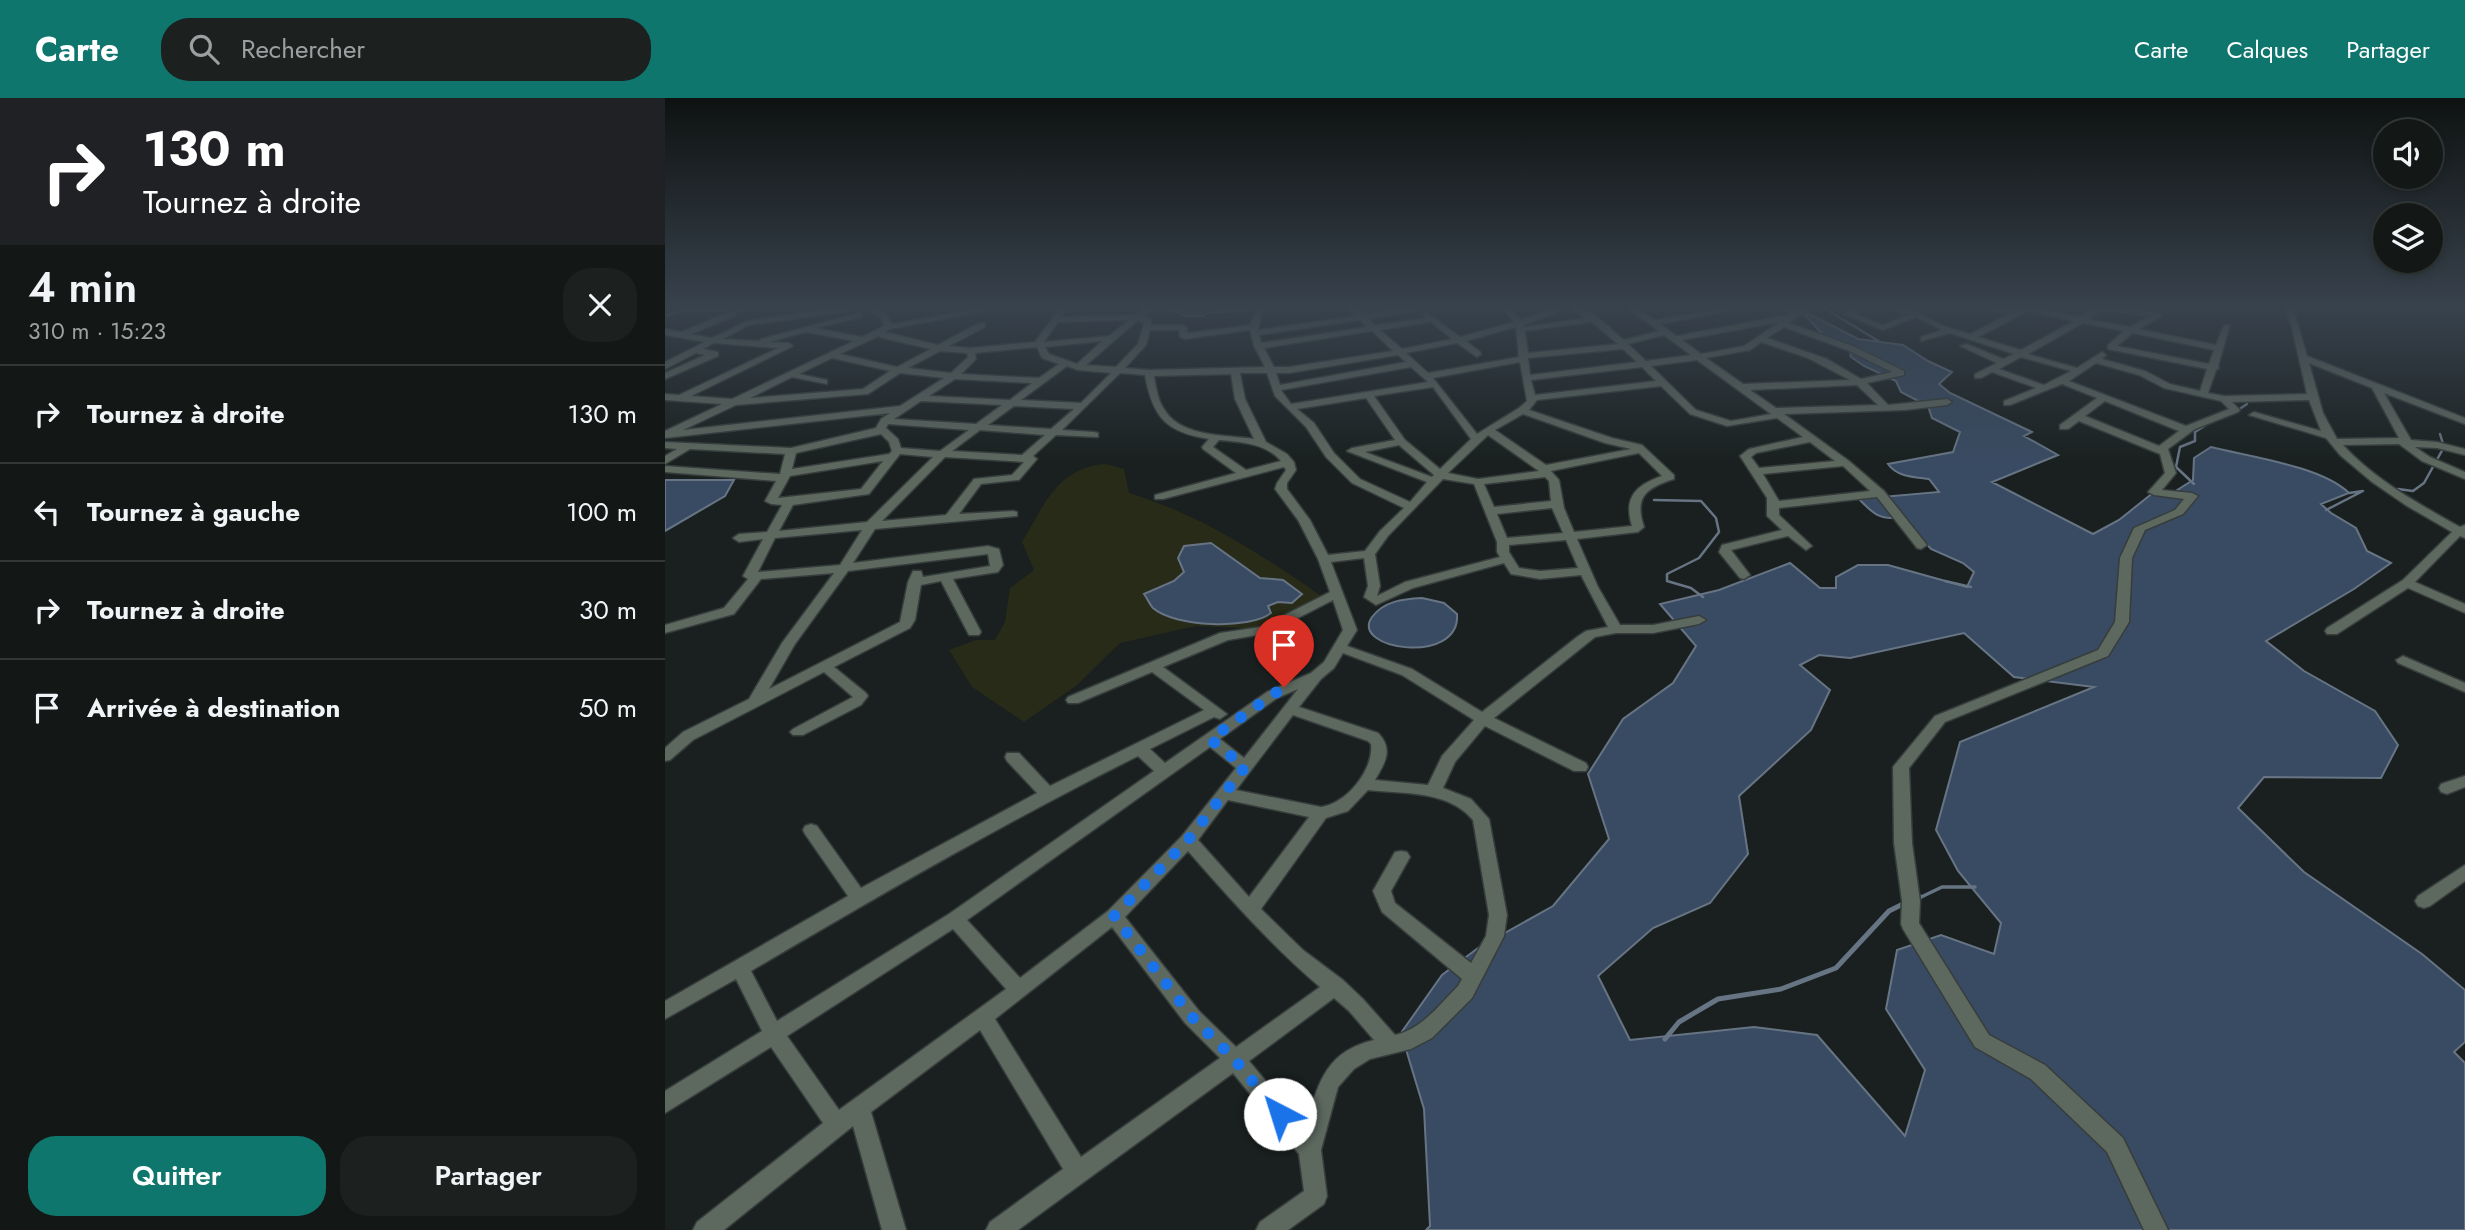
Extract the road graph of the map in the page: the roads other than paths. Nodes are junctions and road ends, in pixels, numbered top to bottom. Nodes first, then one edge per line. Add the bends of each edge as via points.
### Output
1 (682, 358) edge
2 (706, 358) edge
3 (766, 358) edge
4 (825, 358) edge
5 (844, 358) edge
6 (921, 358) edge
7 (972, 358) edge
8 (1049, 358) edge
9 (1088, 358) edge
10 (1130, 358) edge
11 (1265, 358) edge
12 (1363, 358) edge
13 (1405, 358) edge
14 (1523, 358) joint
15 (1638, 358) edge
16 (1694, 358) edge
17 (1702, 358) edge
18 (1809, 358) edge
19 (1871, 358) edge
20 (1993, 358) edge
21 (2015, 358) edge
22 (2036, 358) edge
23 (2099, 358) edge
24 (2165, 358) edge
25 (2217, 358) edge
26 (2305, 358) joint
27 (2096, 360) junction
28 (2005, 363) junction
29 (1064, 364) junction
30 (1412, 364) junction
31 (1644, 364) junction
32 (665, 366) edge
33 (1078, 367) junction
34 (2215, 368) junction
35 (1991, 369) junction
36 (898, 370) junction
37 (1235, 370) junction
38 (1271, 370) junction
39 (2079, 371) junction
40 (1116, 372) junction
41 (1149, 373) junction
42 (789, 374) junction
43 (665, 376) edge
44 (953, 376) junction
45 (1978, 376) dead end
46 (1526, 378) junction
47 (1431, 380) junction
48 (1042, 381) junction
49 (2062, 381) junction
50 (824, 382) dead end
51 (1859, 382) junction
52 (1664, 383) junction
53 (2376, 386) junction
54 (1744, 387) junction
55 (2044, 387) junction
56 (1276, 388) junction
57 (2205, 391) junction
58 (1367, 393) junction
59 (1818, 396) junction
60 (665, 397) edge
61 (2105, 397) junction
62 (2313, 397) junction
63 (679, 398) junction
64 (920, 398) junction
65 (1533, 398) junction
66 (2224, 399) junction
67 (733, 401) junction
68 (1012, 402) junction
69 (1947, 402) dead end
70 (2007, 403) dead end
71 (665, 405) edge
72 (1082, 406) junction
73 (1289, 407) junction
74 (1887, 408) junction
75 (901, 409) junction
76 (1523, 411) junction
77 (1777, 413) junction
78 (2254, 415) dead end
79 (2080, 418) junction
80 (2465, 421) edge
81 (883, 426) junction
82 (980, 427) junction
83 (2064, 427) dead end
84 (1488, 430) junction
85 (2186, 430) junction
86 (1052, 432) junction
87 (665, 435) edge
88 (1094, 435) dead end
89 (1215, 438) junction
90 (1811, 439) junction
91 (2332, 439) junction
92 (1477, 440) junction
93 (1401, 442) junction
94 (1261, 443) junction
95 (2403, 443) junction
96 (665, 445) edge
97 (688, 446) junction
98 (1641, 450) junction
99 (1352, 451) junction
100 (791, 452) junction
101 (2164, 452) junction
102 (2465, 452) edge
103 (894, 454) junction
104 (942, 454) junction
105 (1330, 455) junction
106 (1025, 458) junction
107 (665, 461) edge
108 (1289, 461) junction
109 (1845, 463) junction
110 (665, 469) edge
111 (1546, 471) junction
112 (1754, 471) junction
113 (1244, 474) junction
114 (785, 476) junction
115 (2465, 476) edge
116 (1437, 478) junction
117 (1478, 482) junction
118 (1880, 493) junction
119 (1159, 498) dead end
120 (789, 502) junction
121 (1556, 504) junction
122 (1775, 505) junction
123 (1411, 507) junction
124 (1491, 511) junction
125 (1013, 514) dead end
126 (950, 518) junction
127 (871, 525) junction
128 (2463, 531) edge
129 (1790, 532) junction
130 (771, 535) junction
131 (1571, 536) junction
132 (739, 538) dead end
133 (1503, 541) junction
134 (1921, 545) dead end
135 (1806, 546) dead end
136 (1369, 554) junction
137 (922, 559) junction
138 (1324, 559) junction
139 (1506, 559) junction
140 (844, 568) junction
141 (1585, 571) junction
142 (1744, 575) dead end
143 (757, 576) junction
144 (946, 578) junction
145 (914, 582) junction
146 (2407, 583) junction
147 (1337, 593) junction
148 (2465, 609) edge
149 (1699, 620) dead end
150 (665, 629) edge
151 (1616, 629) junction
152 (2332, 631) dead end
153 (974, 632) dead end
154 (1341, 648) junction
155 (2403, 660) dead end
156 (826, 667) junction
157 (1154, 667) junction
158 (1316, 676) junction
159 (2465, 688) edge
160 (1073, 699) dead end
161 (753, 704) junction
162 (1292, 710) junction
163 (1215, 711) junction
164 (1483, 719) junction
165 (1233, 722) junction
166 (798, 732) dead end
167 (1210, 739) junction
168 (1139, 748) junction
169 (665, 756) edge
170 (1013, 757) dead end
171 (1245, 767) junction
172 (1580, 767) dead end
173 (1164, 771) junction
174 (2465, 781) edge
175 (1364, 784) junction
176 (2447, 788) dead end
177 (1433, 791) junction
178 (1048, 794) junction
179 (1226, 794) junction
180 (1321, 813) junction
181 (811, 830) dead end
182 (1188, 840) junction
183 (1401, 857) dead end
184 (2465, 872) edge
185 (859, 899) junction
186 (2424, 901) dead end
187 (1250, 910) junction
188 (1114, 916) junction
189 (955, 919) junction
190 (739, 966) junction
191 (1474, 977) junction
192 (1336, 986) junction
193 (1019, 990) junction
194 (666, 1007) edge
195 (983, 1017) junction
196 (773, 1033) junction
197 (1390, 1044) junction
198 (1235, 1060) junction
199 (665, 1103) edge
200 (859, 1108) junction
201 (837, 1125) junction
202 (1310, 1150) junction
203 (1077, 1171) junction
204 (705, 1230) edge
205 (894, 1230) edge
206 (998, 1230) edge
207 (1268, 1230) edge
208 (2156, 1230) edge

1 - 32 street
2 - 43 street
3 - 63 street
4 - 42 street
5 - 36 street
6 - 36 street
7 - 44 street
8 - 29 street
9 - 33 street
10 - 40 street
11 - 38 street
12 - 38 street
13 - 30 street
14 - 46 street
14 - 47 street
15 - 31 street
16 - 31 street
17 - 54 street
18 - 51 street
19 - 51 street via 1901,372
20 - 28 street
21 - 28 street
22 - 39 street
23 - 27 street
24 - 34 street
25 - 34 street
26 - 53 street
26 - 62 street
27 - 39 street
27 - 57 street via 2143,373 2167,386
28 - 35 street
29 - 33 street
29 - 48 street
30 - 47 street
30 - 56 street
31 - 46 street
31 - 52 street
33 - 40 street
34 - 57 street
35 - 45 street
35 - 55 street
36 - 44 street
36 - 67 street via 865,393
37 - 38 street
37 - 41 street
37 - 94 street via 1240,399
38 - 56 street
39 - 49 street
40 - 41 street
40 - 72 street
41 - 89 street via 1164,417
42 - 50 street
42 - 67 street
44 - 48 street
44 - 64 street
46 - 65 street
47 - 58 street
47 - 92 street
48 - 68 street
49 - 55 street
49 - 61 street
51 - 59 street
51 - 74 street
52 - 65 street
52 - 77 street via 1693,412 1731,424
53 - 80 street
53 - 95 street via 2405,435
54 - 59 street
54 - 77 street
55 - 70 street
56 - 73 street
57 - 66 street
58 - 73 street
58 - 93 street
59 - 74 street
59 - 77 street
60 - 63 street
61 - 79 street
61 - 85 street
62 - 66 street
62 - 91 street
63 - 67 street
63 - 71 street
64 - 68 street
64 - 75 street
65 - 76 street
66 - 85 street via 2235,410
67 - 87 street
68 - 72 street
68 - 82 street
69 - 74 street
72 - 86 street
73 - 105 street via 1310,425
75 - 81 street
75 - 87 street
76 - 84 street
76 - 98 street
77 - 90 street
78 - 91 street
79 - 83 street
79 - 101 street
81 - 82 street
81 - 100 street
81 - 103 street via 894,441
82 - 86 street
82 - 104 street
84 - 92 street
84 - 111 street
85 - 101 street via 2169,441
86 - 88 street
86 - 106 street
89 - 94 street
89 - 113 street via 1207,447
90 - 109 street
90 - 112 street via 1750,452 1745,458
91 - 95 street
91 - 128 street via 2399,497
92 - 116 street
93 - 99 street
93 - 116 street
94 - 108 street
95 - 102 street
95 - 115 street
96 - 97 street
97 - 100 street
97 - 107 street
98 - 111 street
98 - 131 street via 1670,477 1650,483 1635,501 1637,529
99 - 105 street
99 - 116 street
100 - 114 street
101 - 208 street via 2171,473 2154,492 2192,496 2179,512 2140,528 2126,558 2122,622 2103,653 1940,719 1901,767 1910,924 1982,1041 2038,1072 2115,1145
103 - 104 street
103 - 114 street
103 - 120 street via 865,492
104 - 106 street
104 - 127 street
105 - 123 street via 1363,486
106 - 126 street via 1032,459 1016,478 978,481
108 - 113 street
108 - 138 street via 1291,470 1280,489 1304,520
109 - 112 street
109 - 118 street
110 - 114 street
111 - 117 street
111 - 121 street via 1557,489
112 - 122 street
113 - 119 street
114 - 120 street via 771,501
116 - 117 street
116 - 123 street
117 - 124 street
118 - 122 street
118 - 134 street
120 - 130 street
121 - 124 street
121 - 131 street
122 - 129 street via 1773,516
123 - 136 street
124 - 133 street
125 - 126 street
126 - 127 street
127 - 130 street
127 - 140 street
128 - 146 street
129 - 135 street
129 - 142 street via 1726,548
130 - 132 street
130 - 143 street via 748,576
131 - 133 street
131 - 141 street
133 - 139 street
136 - 138 street
136 - 139 street via 1374,586 1370,597 1376,601 1409,585
137 - 140 street
137 - 144 street via 995,552 994,569
137 - 145 street
138 - 147 street
139 - 141 street via 1515,572 1527,575
140 - 143 street
140 - 161 street via 789,643
141 - 151 street
143 - 150 street via 729,611
144 - 145 street
144 - 153 street
145 - 156 street via 907,622
146 - 148 street
146 - 152 street
147 - 154 street via 1350,630
147 - 157 street via 1264,630 1225,636
149 - 151 street via 1653,629
151 - 164 street via 1582,640
154 - 158 street
154 - 164 street via 1407,672
155 - 159 street
156 - 161 street
156 - 166 street via 861,696
157 - 160 street
157 - 163 street
158 - 162 street
158 - 165 street via 1284,687
161 - 169 street via 688,736
162 - 171 street
162 - 175 street via 1373,737 1379,756
163 - 165 street
163 - 168 street
164 - 172 street
164 - 177 street via 1448,760
165 - 167 street
167 - 171 street
167 - 173 street
168 - 173 street
168 - 178 street
170 - 178 street
171 - 179 street
173 - 189 street
174 - 176 street
175 - 177 street
175 - 180 street via 1345,805
177 - 191 street via 1463,800 1482,824 1498,925
178 - 185 street
179 - 180 street
179 - 182 street
180 - 187 street
181 - 185 street
182 - 187 street
182 - 188 street
183 - 191 street via 1383,891 1388,907
184 - 186 street
185 - 190 street
187 - 192 street
188 - 193 street
188 - 198 street via 1192,1017
189 - 193 street
189 - 196 street
190 - 194 street
190 - 196 street
191 - 197 street via 1425,1032
192 - 197 street
192 - 198 street
193 - 195 street
195 - 200 street
195 - 203 street
196 - 199 street
196 - 201 street
197 - 202 street via 1365,1051 1336,1072
198 - 202 street
198 - 203 street
200 - 201 street
200 - 205 street
201 - 204 street
202 - 207 street via 1316,1196
203 - 206 street

